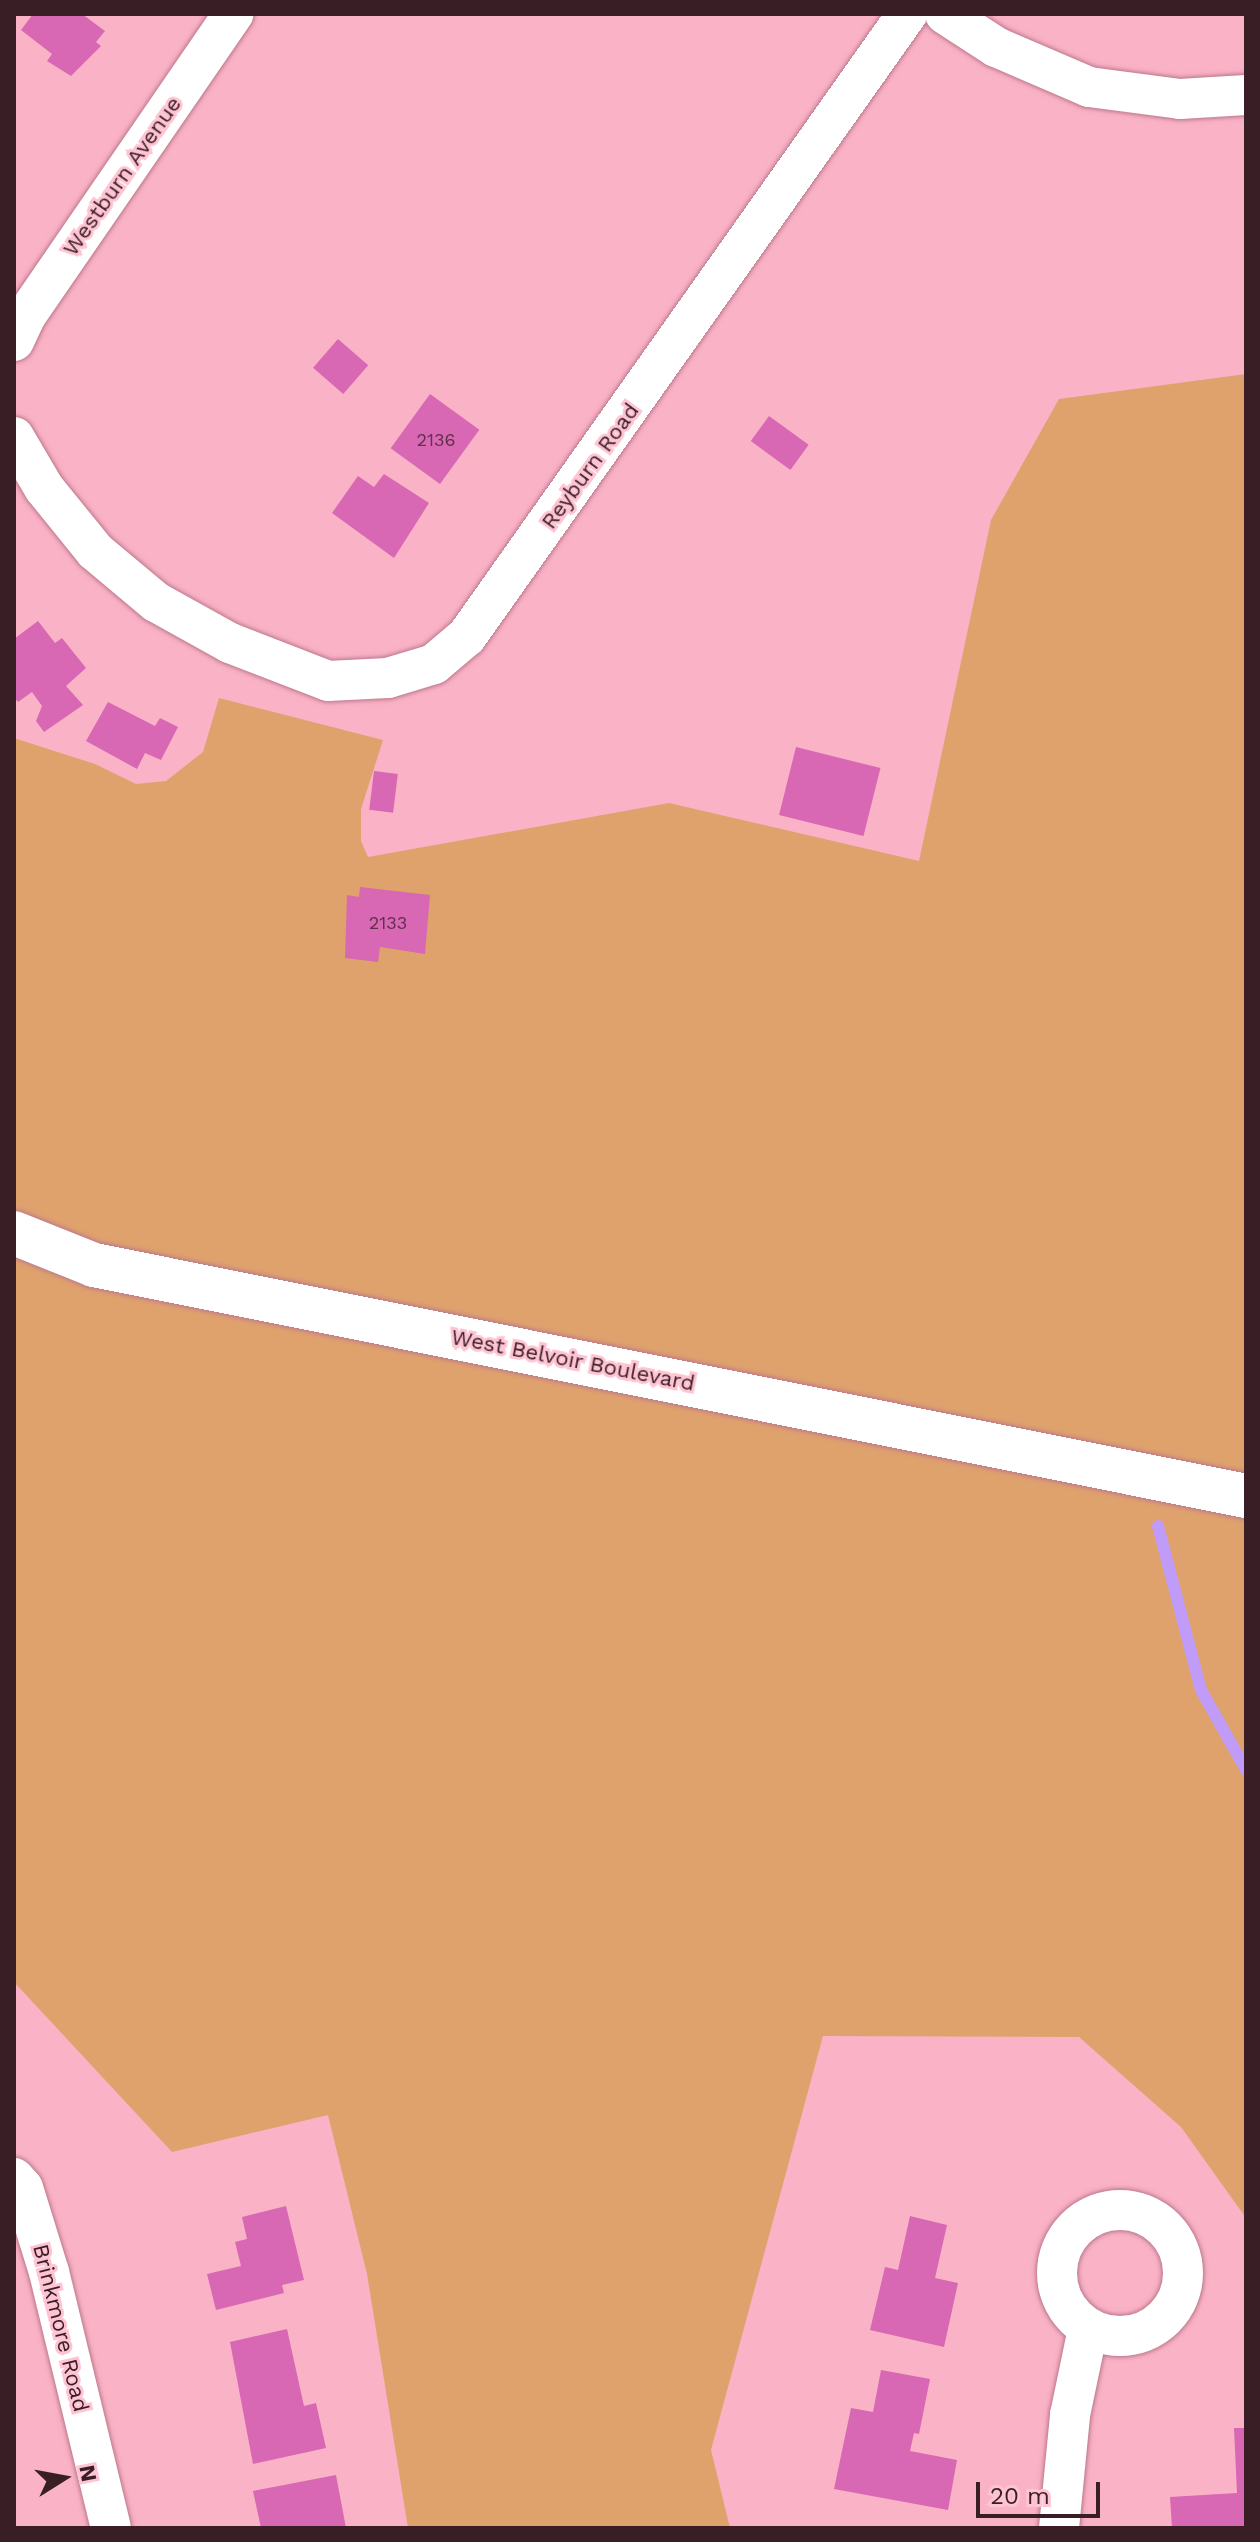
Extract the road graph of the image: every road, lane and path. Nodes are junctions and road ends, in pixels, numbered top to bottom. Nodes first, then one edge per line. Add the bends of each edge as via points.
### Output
1 (233, 14) edge
2 (907, 14) edge
3 (945, 14) edge
4 (1246, 95) edge
5 (14, 341) edge
6 (14, 437) edge
7 (14, 1233) edge
8 (1246, 1496) edge
9 (14, 2178) edge
10 (1088, 2329) dead end
11 (111, 2528) edge
12 (1059, 2528) edge

1 - 5 street, Westburn Avenue via 25,317
2 - 6 street, Reyburn Road via 607,443 447,657 404,675 328,681 230,643 124,579 70,523
3 - 4 street via 1026,62 1089,87 1180,99
7 - 8 street, West Belvoir Boulevard via 94,1265
9 - 11 street, Brinkmore Road via 23,2188 49,2272
10 - 12 street via 1068,2428

